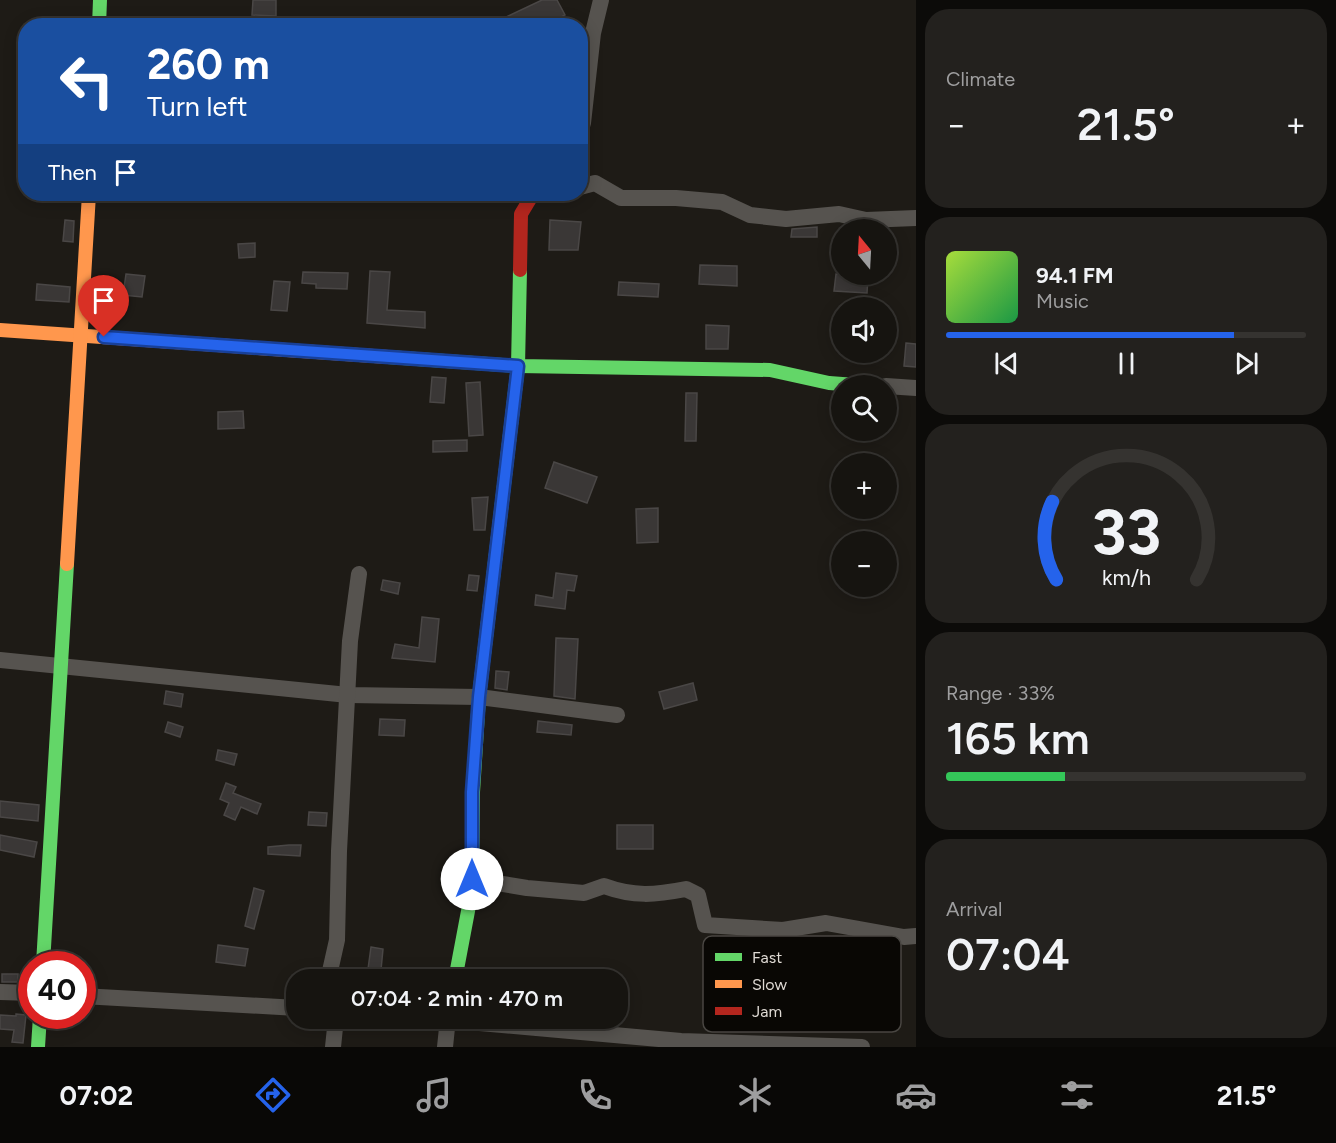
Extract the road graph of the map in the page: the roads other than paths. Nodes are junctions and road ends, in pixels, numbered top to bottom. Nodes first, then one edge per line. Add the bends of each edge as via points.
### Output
1 (100, 0) edge
2 (600, 0) edge
3 (99, 18) edge
4 (588, 78) edge
5 (588, 185) edge
6 (89, 201) edge
7 (529, 201) edge
8 (916, 218) edge
9 (0, 330) edge
10 (81, 335) junction
11 (518, 366) junction
12 (831, 383) edge
13 (897, 387) edge
14 (916, 388) edge
15 (359, 574) dead end
16 (0, 660) edge
17 (61, 665) junction
18 (348, 695) junction
19 (479, 697) junction
20 (617, 715) dead end
21 (472, 879) junction
22 (898, 936) edge
23 (901, 936) edge
24 (916, 936) edge
25 (44, 951) edge
26 (330, 969) edge
27 (457, 969) edge
28 (0, 992) edge
29 (18, 993) edge
30 (96, 997) edge
31 (286, 1007) edge
32 (39, 1029) edge
33 (335, 1029) edge
34 (447, 1029) edge
35 (548, 1029) edge
36 (38, 1047) edge
37 (333, 1047) edge
38 (445, 1047) edge
39 (832, 1047) edge
40 (862, 1047) edge

1 - 3 street
2 - 4 street
5 - 8 street via 595,183 621,198 722,202 750,216 786,219 839,214 866,220
6 - 10 street
7 - 11 street via 521,214
9 - 10 street
10 - 11 street
10 - 17 street
11 - 12 street via 770,370
11 - 19 street
13 - 14 street
15 - 18 street
16 - 17 street
17 - 18 street
17 - 25 street
18 - 19 street
18 - 26 street via 337,940
19 - 20 street
19 - 21 street via 472,792
21 - 22 street via 584,893 604,886 625,893 658,894 686,888 698,895 705,925 783,930 826,923
21 - 27 street
23 - 24 street
28 - 29 street
30 - 31 street
32 - 36 street
33 - 37 street
34 - 38 street
35 - 39 street via 681,1041
39 - 40 street

